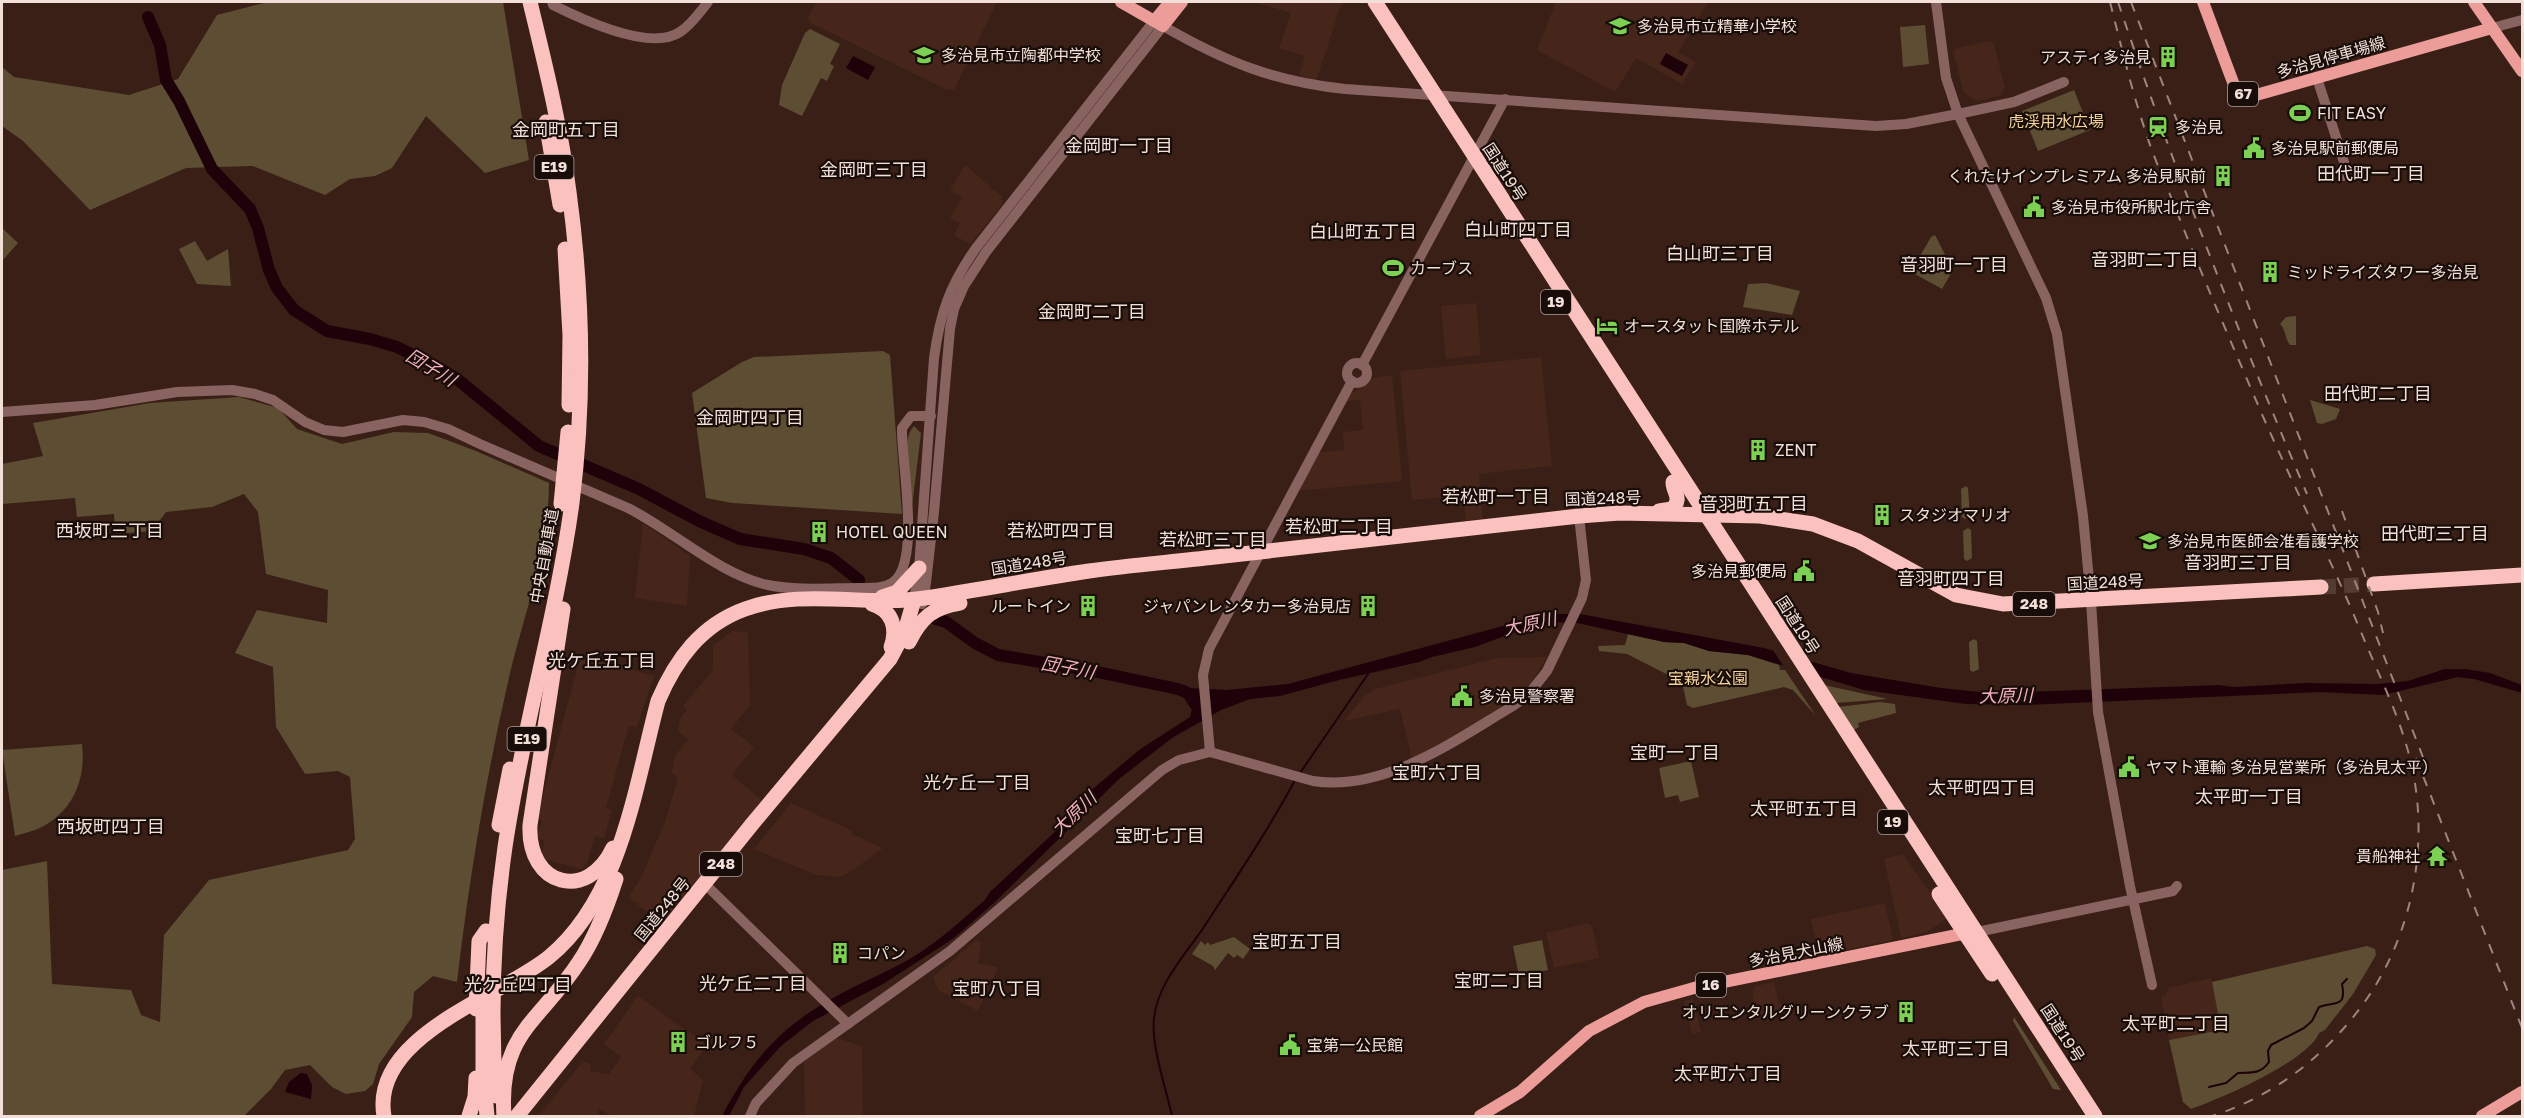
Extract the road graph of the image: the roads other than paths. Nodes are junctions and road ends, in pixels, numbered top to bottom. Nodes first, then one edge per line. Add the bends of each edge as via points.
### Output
1 (520, 2) edge
2 (530, 2) edge
3 (552, 2) edge
4 (708, 2) edge
5 (1121, 2) edge
6 (1170, 2) edge
7 (1182, 2) edge
8 (1363, 2) edge
9 (1375, 2) edge
10 (1936, 2) edge
11 (2204, 2) edge
12 (2474, 2) edge
13 (2523, 20) edge
14 (1158, 24) junction
15 (2492, 28) junction
16 (2523, 71) edge
17 (2317, 78) junction
18 (2064, 82) dead end
19 (1428, 94) junction
20 (1505, 99) junction
21 (1958, 114) junction
22 (1471, 162) junction
23 (2343, 176) dead end
24 (575, 334) junction
25 (2, 412) edge
26 (931, 416) junction
27 (1673, 482) junction
28 (572, 502) junction
29 (1620, 513) junction
30 (1702, 518) junction
31 (1579, 520) junction
32 (1258, 555) junction
33 (924, 566) junction
34 (2523, 575) edge
35 (2374, 584) tunnel mouth
36 (2321, 587) tunnel mouth
37 (963, 597) junction
38 (2091, 601) junction
39 (873, 602) junction
40 (918, 602) junction
41 (905, 646) junction
42 (882, 666) junction
43 (1210, 752) junction
44 (632, 799) junction
45 (617, 873) junction
46 (2177, 886) dead end
47 (709, 887) junction
48 (2133, 899) junction
49 (1970, 933) junction
50 (484, 983) junction
51 (2152, 985) dead end
52 (484, 1021) junction
53 (845, 1021) junction
54 (2523, 1092) edge
55 (497, 1111) edge
56 (384, 1116) edge
57 (392, 1116) edge
58 (469, 1116) edge
59 (517, 1116) edge
60 (529, 1116) edge
61 (750, 1116) edge
62 (1480, 1116) edge
63 (2083, 1116) edge
64 (2095, 1116) edge
65 (2482, 1116) edge

1 - 24 highway, 中央自動車道 / E19 via 559,193
2 - 24 highway, 中央自動車道 / E19 via 569,191 578,288
3 - 4 street via 586,22 648,39 680,33
5 - 14 main road
6 - 14 main road
7 - 14 main road
8 - 19 highway, 国道19号 / 19
9 - 19 highway, 国道19号 / 19
10 - 21 street via 1946,78
11 - 17 main road, 多治見停車場線 / 67 via 2240,92 2249,97
12 - 15 main road
13 - 15 street
14 - 19 street via 1228,61 1274,77 1345,89
14 - 26 street via 960,272 938,329
14 - 33 street via 986,252 954,309 946,350
15 - 16 main road
15 - 17 main road, 多治見停車場線 / 67
17 - 23 street via 2344,162
18 - 21 street via 2014,102
19 - 20 street
19 - 22 highway, 国道19号 / 19
20 - 21 street via 1876,126
20 - 22 street
21 - 38 street via 2046,298 2057,334 2079,480
22 - 27 highway, 国道19号 / 19
22 - 30 highway, 国道19号 / 19
22 - 32 street via 1362,365 1365,377 1361,382 1352,381
24 - 28 highway, 中央自動車道 / E19 via 579,420
24 - 50 highway, 中央自動車道 / E19 via 560,516 503,801 486,931
25 - 26 street via 95,405 177,392 232,390 273,399 305,422 324,430 343,432 403,420 424,422 628,508 732,572 752,580 769,585 860,588 893,582 903,567 909,524 902,428 911,417
26 - 33 street
27 - 29 highway, 248 via 1678,497 1672,509
27 - 30 highway, 国道19号 / 19
28 - 44 highway via 557,655 530,825 531,849 538,866 564,880 580,880 595,872 611,853
28 - 50 highway, 中央自動車道 / E19 via 506,845
29 - 30 highway, 国道248号 / 248
29 - 31 highway, 国道248号 / 248
30 - 31 highway, 国道248号 / 248
30 - 38 highway, 国道248号 / 248 via 1764,518 1813,524 1842,534 1970,599 2003,604
30 - 49 highway, 国道19号 / 19
31 - 32 highway, 国道248号 / 248
31 - 43 street via 1586,580 1579,605 1547,671 1528,695 1513,706 1411,765 1380,775 1326,783
32 - 37 highway, 国道248号 / 248 via 1088,571
32 - 43 street via 1205,663
33 - 37 street via 936,586
33 - 39 highway via 897,592 876,597
33 - 40 street
34 - 35 highway
36 - 38 highway, 国道248号 / 248
37 - 40 highway, 国道248号 / 248
37 - 41 highway, 248 via 934,609 921,620
38 - 48 street via 2097,708
39 - 40 highway
39 - 42 highway via 888,613 896,633
39 - 44 highway via 784,600 729,616 709,628 682,655 665,685
39 - 45 highway via 754,610 723,624 694,647 667,692 648,775
40 - 41 highway, 国道248号 / 248
40 - 42 highway, 国道248号 / 248 via 890,659
41 - 47 highway, 国道248号 / 248
42 - 47 highway, 国道248号 / 248
43 - 53 street via 1179,760 1162,770 951,951
44 - 56 highway via 612,869 594,907 573,934 532,970 440,1023 407,1051 386,1086
45 - 55 highway via 580,962 519,1036 510,1056
45 - 57 highway via 599,910 559,958 452,1024 406,1062 392,1086
46 - 48 street via 2173,891
47 - 53 street
47 - 59 highway, 国道248号 / 248
47 - 60 highway, 国道248号 / 248
48 - 49 street
48 - 51 street
49 - 62 main road, 多治見犬山線 / 16 via 1694,988 1644,1002 1589,1031 1520,1092
49 - 63 highway, 国道19号 / 19
49 - 64 highway, 国道19号 / 19
50 - 52 highway, 中央自動車道 / E19
52 - 55 highway, 中央自動車道 / E19
52 - 58 highway
53 - 61 street via 794,1063 756,1103
54 - 65 main road

